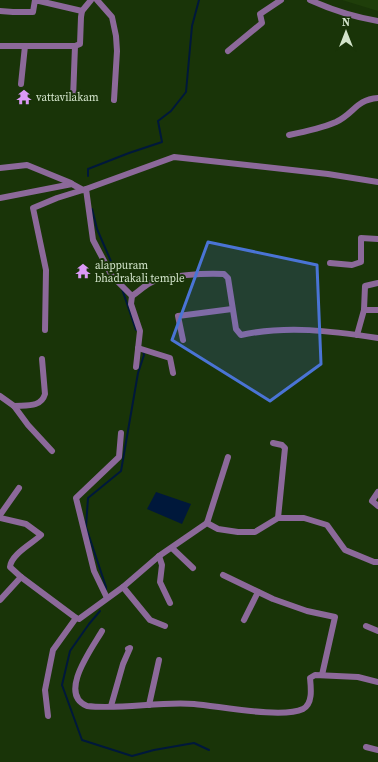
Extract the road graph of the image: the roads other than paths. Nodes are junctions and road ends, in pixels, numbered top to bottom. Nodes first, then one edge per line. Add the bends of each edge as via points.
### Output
1 (91, 0) edge
2 (97, 0) edge
3 (281, 0) edge
4 (310, 0) edge
5 (0, 11) edge
6 (82, 11) junction
7 (378, 21) edge
8 (0, 46) edge
9 (24, 46) junction
10 (75, 46) junction
11 (228, 51) dead end
12 (21, 84) dead end
13 (378, 98) edge
14 (73, 99) dead end
15 (114, 100) dead end
16 (289, 135) dead end
17 (0, 168) edge
18 (378, 182) edge
19 (72, 184) junction
20 (85, 190) junction
21 (0, 198) edge
22 (378, 239) edge
23 (330, 263) dead end
24 (378, 283) edge
25 (132, 296) junction
26 (232, 309) junction
27 (364, 310) junction
28 (378, 310) edge
29 (45, 330) dead end
30 (357, 335) junction
31 (378, 338) edge
32 (183, 340) dead end
33 (138, 348) junction
34 (42, 359) dead end
35 (136, 367) dead end
36 (173, 373) dead end
37 (0, 396) edge
38 (14, 406) junction
39 (121, 433) dead end
40 (273, 443) dead end
41 (52, 452) dead end
42 (228, 457) dead end
43 (19, 488) dead end
44 (378, 492) edge
45 (378, 506) edge
46 (0, 516) edge
47 (278, 518) junction
48 (207, 523) junction
49 (172, 548) junction
50 (159, 556) junction
51 (378, 562) edge
52 (193, 568) dead end
53 (223, 575) dead end
54 (21, 577) junction
55 (123, 588) junction
56 (258, 592) junction
57 (107, 598) junction
58 (0, 600) edge
59 (170, 603) dead end
60 (76, 618) junction
61 (244, 620) dead end
62 (165, 626) dead end
63 (366, 626) dead end
64 (102, 631) dead end
65 (378, 631) edge
66 (128, 649) dead end
67 (159, 660) dead end
68 (322, 675) junction
69 (378, 682) edge
70 (149, 705) junction
71 (111, 706) junction
72 (48, 716) dead end
73 (366, 747) dead end
74 (378, 750) edge

1 - 6 street
2 - 15 street via 112,17 116,36
3 - 11 street via 260,14 262,23
4 - 7 street via 356,17
5 - 6 street via 33,12 35,0
6 - 10 street via 80,44
8 - 9 street
9 - 10 street
9 - 12 street
10 - 14 street
13 - 16 street via 368,98 336,122
17 - 19 street via 27,165
18 - 20 street via 174,157
19 - 20 street
19 - 21 street
20 - 25 street via 93,240 112,276
20 - 29 street via 33,208 46,270
22 - 23 street via 361,238 361,262 352,265
24 - 27 street via 365,286
25 - 26 street via 157,280 178,276 223,274 228,278
25 - 33 street via 131,304 140,331
26 - 30 street via 236,329 241,335 263,330 293,329
26 - 32 street via 178,316
27 - 28 street
27 - 30 street
30 - 31 street
33 - 35 street
33 - 36 street via 170,358
34 - 38 street via 44,400 36,405
37 - 38 street
38 - 41 street
39 - 57 street via 118,457 76,498 94,571
40 - 47 street via 285,448
42 - 48 street
43 - 46 street
44 - 45 street via 372,501
46 - 54 street via 26,524 41,535 19,552 10,563 10,567
47 - 48 street via 254,532 218,529
47 - 51 street via 304,518 327,525 345,550
48 - 49 street
49 - 50 street
49 - 52 street
50 - 55 street
50 - 59 street via 162,565 160,582
53 - 56 street
54 - 58 street
54 - 60 street
55 - 57 street
55 - 62 street via 150,620
56 - 61 street
56 - 68 street via 307,611 335,617
57 - 60 street via 86,615
60 - 72 street via 53,650 45,690
63 - 65 street
64 - 71 street via 79,671 76,692 82,704
66 - 71 street via 130,648
67 - 70 street
68 - 69 street via 358,677
68 - 70 street via 310,678 311,699 304,708 292,712 193,704
70 - 71 street
73 - 74 street

